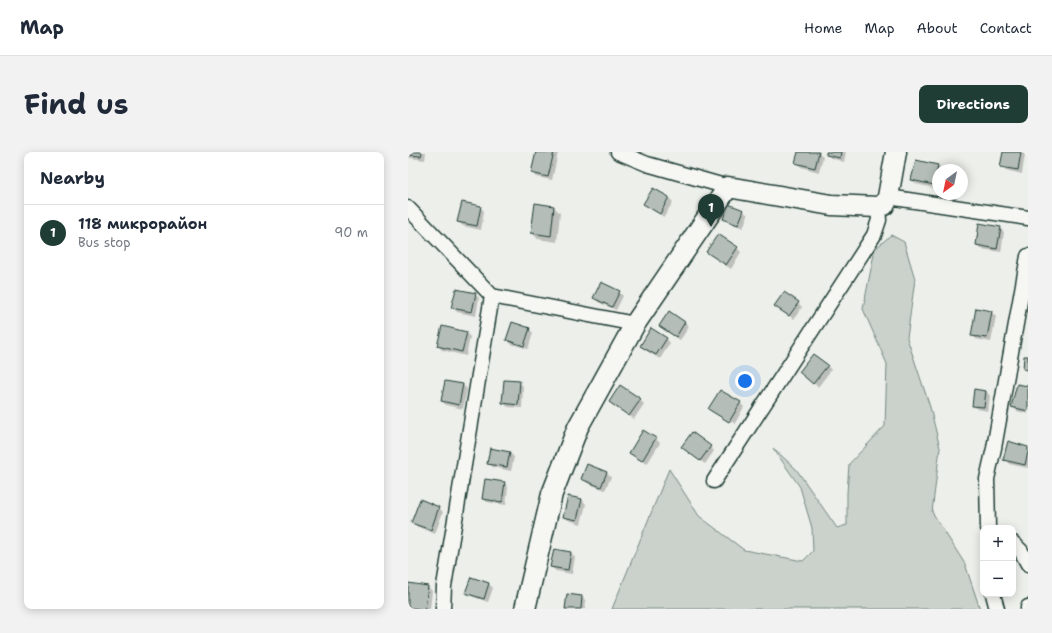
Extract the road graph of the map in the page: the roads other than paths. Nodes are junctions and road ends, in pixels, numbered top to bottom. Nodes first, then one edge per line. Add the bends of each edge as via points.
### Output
1 (618, 152) edge
2 (896, 152) edge
3 (728, 187) junction
4 (883, 202) junction
5 (408, 208) edge
6 (1028, 218) edge
7 (1028, 256) edge
8 (492, 296) junction
9 (636, 324) junction
10 (714, 480) dead end
11 (988, 523) edge
12 (1016, 546) edge
13 (1028, 564) edge
14 (994, 597) edge
15 (443, 609) edge
16 (525, 609) edge
17 (998, 609) edge

1 - 3 street via 647,164
2 - 4 street
3 - 4 street via 831,204
3 - 9 street
4 - 6 street
4 - 10 street via 874,234
5 - 8 street
7 - 11 street via 994,448 986,479
8 - 9 street
8 - 15 street via 444,586
9 - 16 street via 578,427 552,494
12 - 13 street
14 - 17 street

